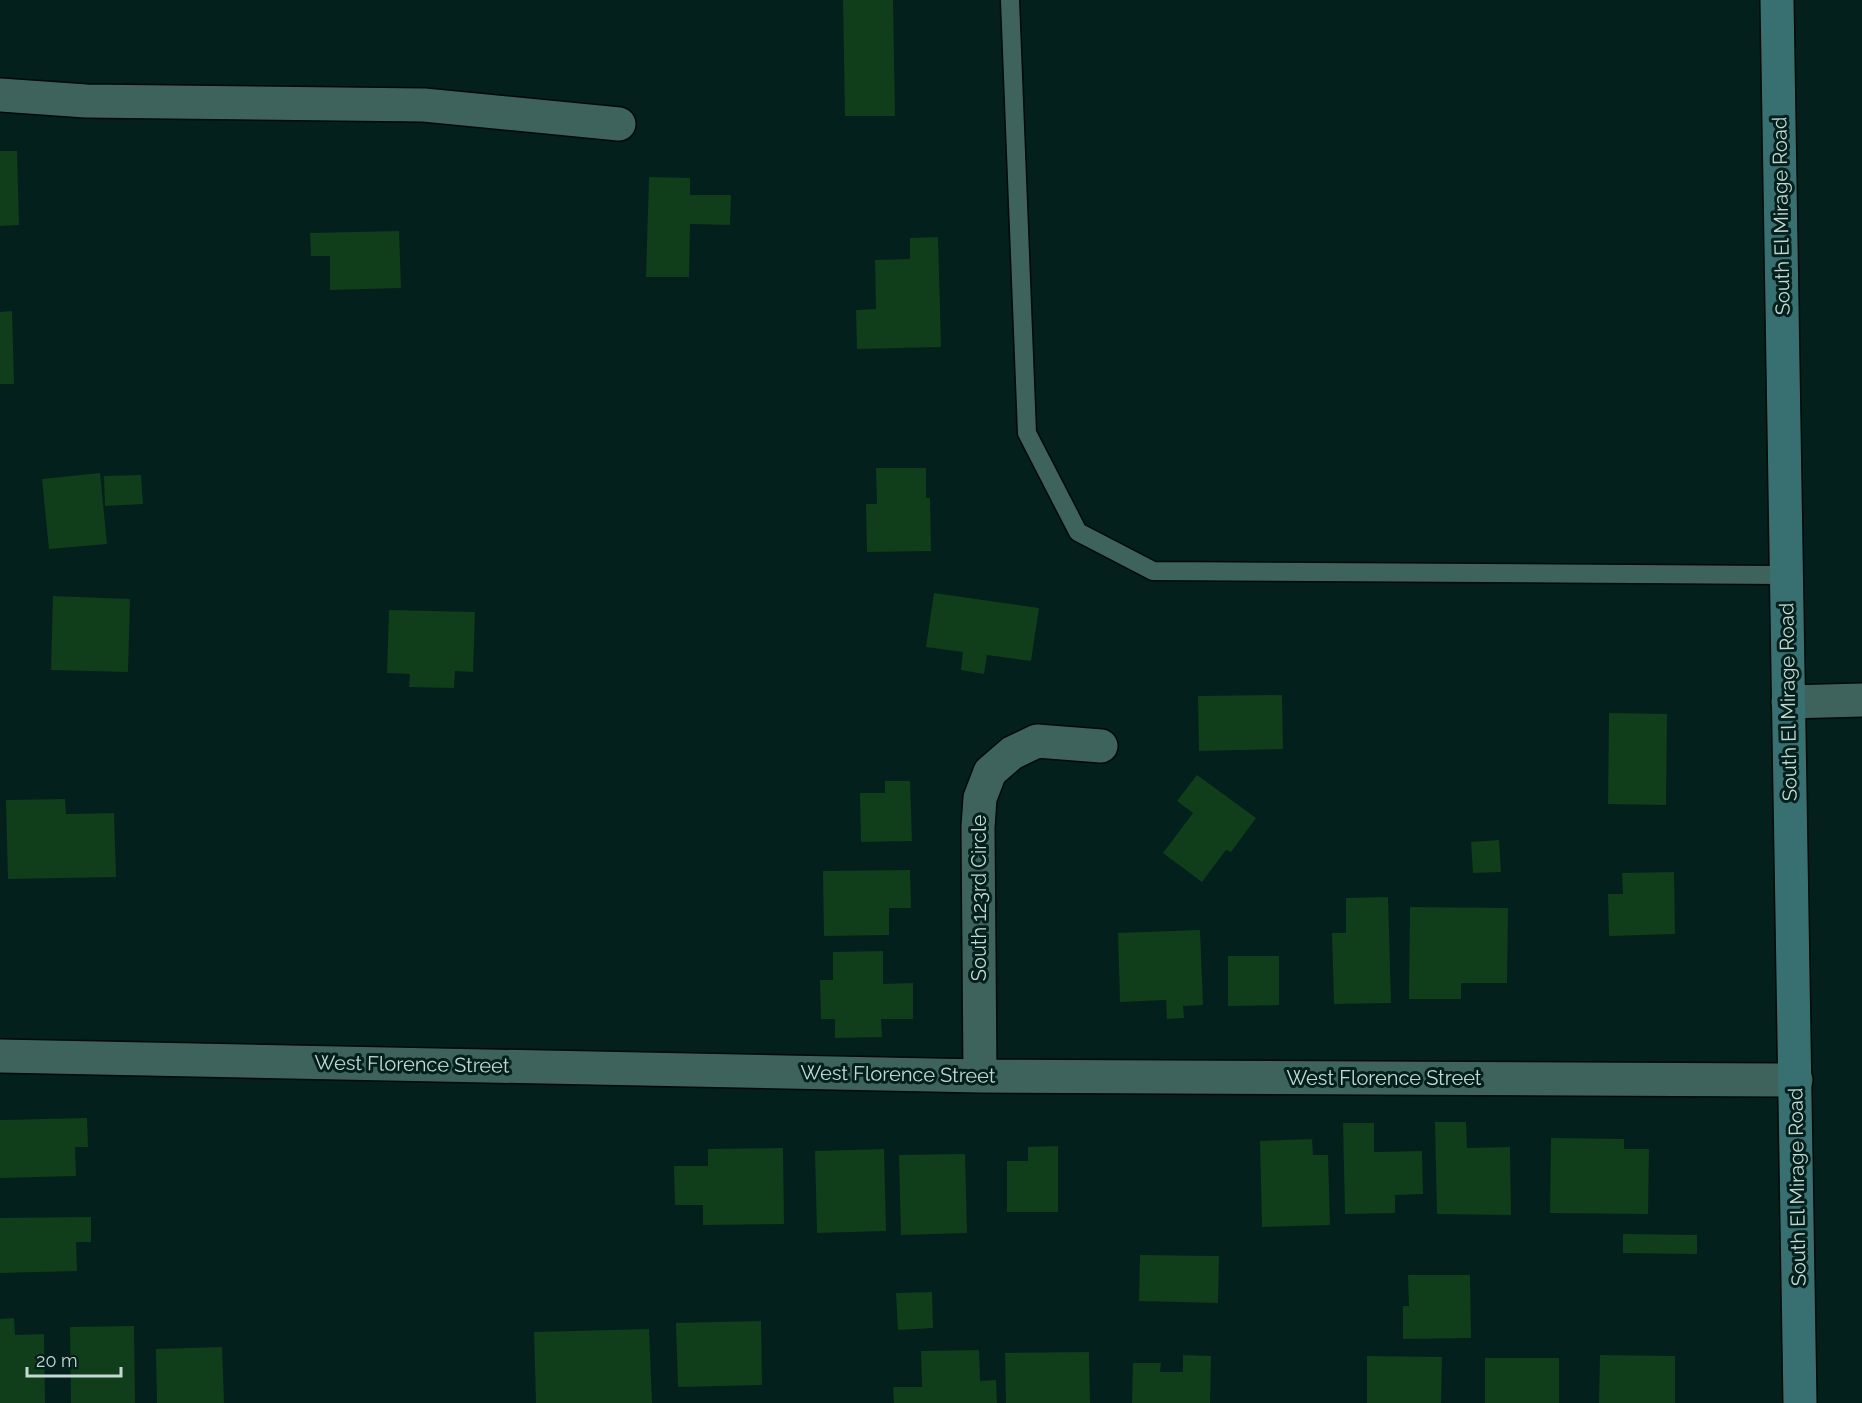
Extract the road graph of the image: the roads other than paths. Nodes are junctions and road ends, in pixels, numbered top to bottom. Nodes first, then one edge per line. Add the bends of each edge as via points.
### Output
1 (1010, 0) edge
2 (1777, 0) edge
3 (0, 95) edge
4 (619, 124) dead end
5 (1786, 575) junction
6 (1862, 700) edge
7 (1788, 702) junction
8 (1101, 746) dead end
9 (0, 1056) edge
10 (980, 1076) junction
11 (1796, 1080) junction
12 (1800, 1403) edge

1 - 5 lane via 1027,433 1078,532 1153,571
2 - 5 main road, South El Mirage Road
3 - 4 street via 86,101 424,105
5 - 7 main road, South El Mirage Road
6 - 7 street
7 - 11 main road, South El Mirage Road
8 - 10 street, South 123rd Circle via 1037,741 1012,753 990,772 980,798
9 - 10 street, West Florence Street
10 - 11 street, West Florence Street
11 - 12 main road, South El Mirage Road

